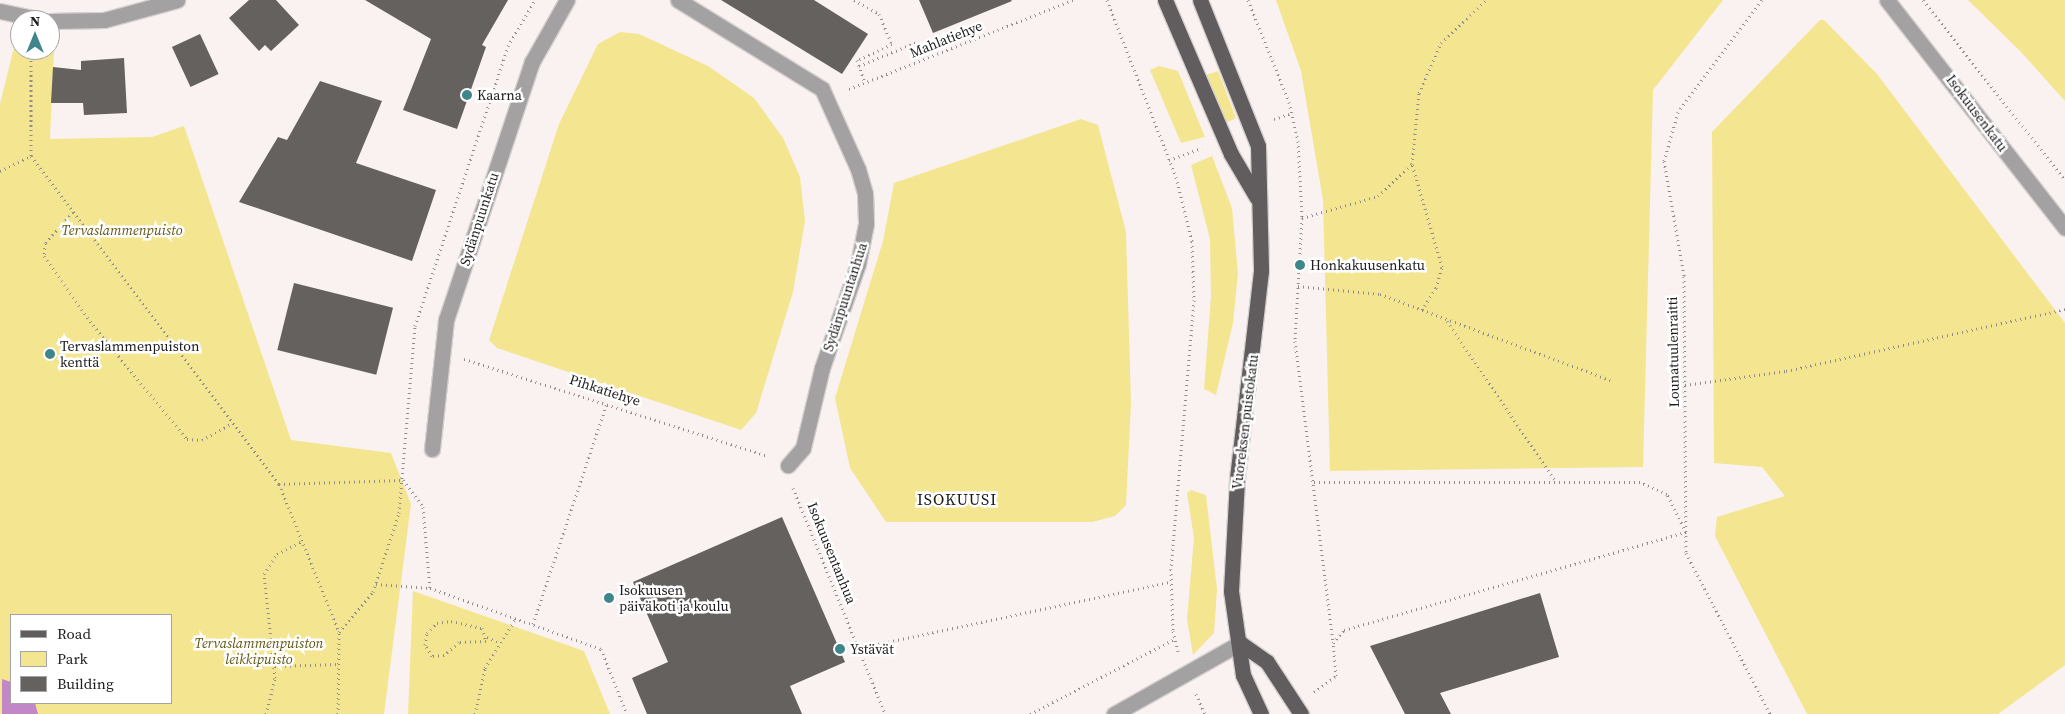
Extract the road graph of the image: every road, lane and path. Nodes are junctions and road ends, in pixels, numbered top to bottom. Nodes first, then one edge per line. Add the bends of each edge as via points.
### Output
1 (176, 0) edge
2 (567, 0) edge
3 (678, 0) edge
4 (854, 0) edge
5 (1073, 0) edge
6 (1107, 0) edge
7 (1165, 0) edge
8 (1200, 0) edge
9 (1248, 0) edge
10 (1486, 0) edge
11 (1762, 0) edge
12 (1887, 0) edge
13 (1923, 0) edge
14 (60, 21) edge
15 (920, 41) dead end
16 (31, 60) edge
17 (859, 66) junction
18 (865, 83) junction
19 (828, 98) junction
20 (1292, 113) junction
21 (1268, 121) dead end
22 (1209, 145) dead end
23 (31, 156) junction
24 (1169, 160) junction
25 (1412, 164) junction
26 (0, 171) edge
27 (2065, 180) edge
28 (1258, 200) junction
29 (73, 212) junction
30 (1302, 218) junction
31 (2065, 228) edge
32 (1298, 286) junction
33 (2065, 309) edge
34 (1422, 310) junction
35 (1447, 320) junction
36 (411, 354) dead end
37 (439, 356) junction
38 (1610, 380) dead end
39 (1685, 385) junction
40 (607, 403) junction
41 (231, 424) junction
42 (432, 449) dead end
43 (788, 465) junction
44 (402, 480) junction
45 (1314, 482) junction
46 (1556, 482) junction
47 (279, 484) junction
48 (1686, 532) junction
49 (302, 541) junction
50 (1170, 582) junction
51 (376, 584) junction
52 (430, 588) junction
53 (516, 618) junction
54 (533, 624) junction
55 (339, 632) junction
56 (487, 637) junction
57 (1174, 640) junction
58 (500, 643) junction
59 (1240, 643) junction
60 (1333, 643) junction
61 (859, 648) junction
62 (339, 664) junction
63 (274, 666) junction
64 (1187, 675) junction
65 (1298, 708) edge
66 (266, 714) edge
67 (338, 714) edge
68 (475, 714) edge
69 (626, 714) edge
70 (885, 714) edge
71 (1030, 714) edge
72 (1114, 714) edge
73 (1205, 714) edge
74 (1261, 714) edge
75 (1770, 714) edge

1 - 14 street via 104,20
2 - 37 street, Sydänpuunkatu via 532,62 452,302
3 - 19 street, Sydänpuuntanhua via 812,80
4 - 17 path via 879,14 892,44 857,60
5 - 18 path, Mahlatiehye
6 - 24 path
7 - 28 main road, Vuoreksen puistokatu via 1231,154
8 - 28 main road, Vuoreksen puistokatu via 1258,146
9 - 20 path
10 - 25 path via 1457,23 1428,67 1413,121
11 - 39 path, Lounatuulenraitti via 1678,112 1665,151 1664,170 1683,268
12 - 31 street, Isokuusenkatu
13 - 27 path
15 - 17 path
16 - 23 path
17 - 18 path
18 - 19 path, Mahlatiehye
19 - 43 street, Sydänpuuntanhua via 858,169 866,224 803,448
20 - 21 path
20 - 30 path
22 - 24 path
23 - 26 path
23 - 29 path
24 - 50 path via 1187,216 1194,263
25 - 30 path via 1378,196
25 - 34 path via 1442,267 1436,288
28 - 59 main road, Vuoreksen puistokatu via 1262,272 1232,564 1231,591
29 - 41 path
29 - 41 path via 45,243 44,256 92,324 187,439 202,440
30 - 32 path
32 - 34 path via 1362,290
32 - 45 path via 1295,341
33 - 39 path via 1786,371
34 - 35 path
35 - 38 path
35 - 46 path
36 - 37 path, Pihkatiehye
37 - 40 path, Pihkatiehye via 484,362
37 - 42 street, Sydänpuunkatu
39 - 48 path, Lounatuulenraitti
40 - 43 path, Pihkatiehye
40 - 54 path
41 - 47 path
43 - 61 path, Isokuusentanhua via 789,477
44 - 47 path
44 - 51 path via 399,513
44 - 52 path via 423,507
45 - 46 path
45 - 60 path
46 - 48 path via 1640,482 1654,486 1667,494
47 - 49 path
48 - 60 path via 1344,630
48 - 75 path, Lounatuulenraitti via 1686,554
49 - 55 path
49 - 63 path via 277,554 264,574 263,593
50 - 57 path
50 - 61 path
51 - 52 path
51 - 55 path via 369,601
52 - 53 path
53 - 54 path
53 - 58 path
54 - 69 path via 601,649
55 - 62 path
56 - 56 path via 486,632 471,623 442,622 427,633 425,645 432,656 440,657 459,642 478,643
56 - 58 path
57 - 64 path
57 - 71 path
58 - 68 path via 485,668
59 - 64 street
59 - 65 main road via 1267,662
59 - 74 main road, Vuoreksen puistokatu via 1243,674
60 - 65 path via 1336,676
61 - 70 path, Isokuusentanhua
62 - 63 path
62 - 67 path
63 - 66 path
64 - 72 street
64 - 73 path

